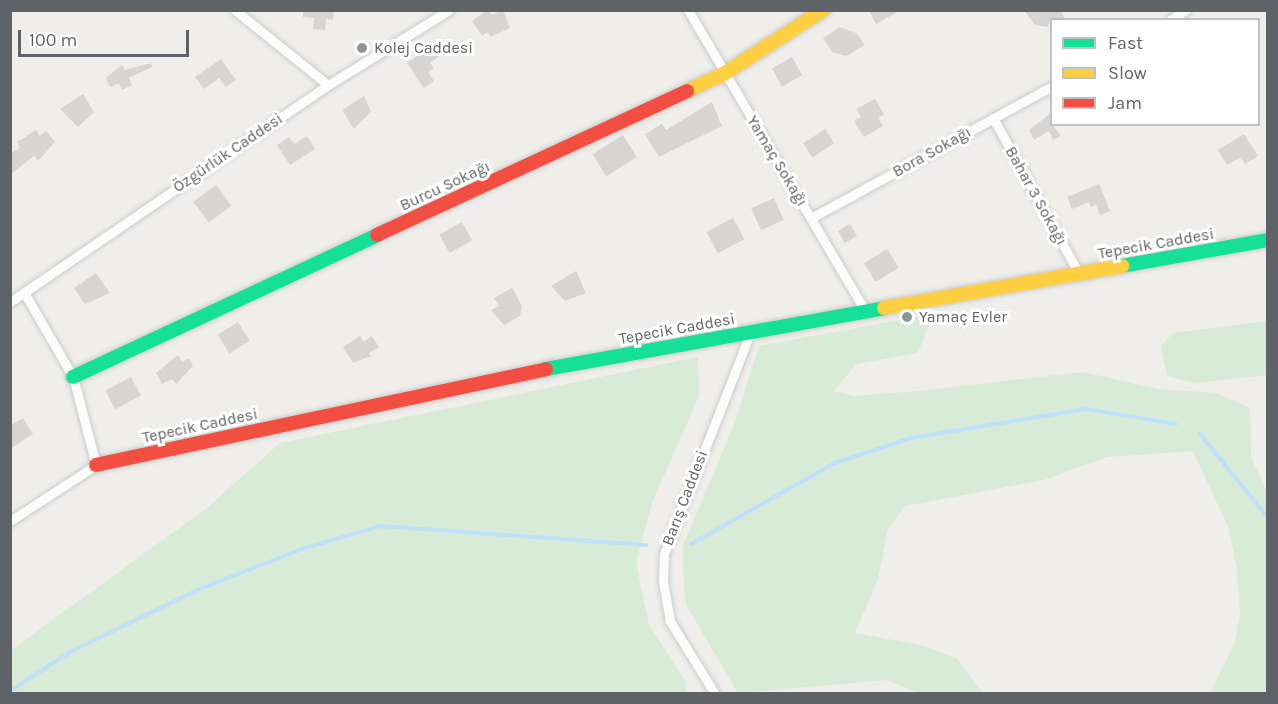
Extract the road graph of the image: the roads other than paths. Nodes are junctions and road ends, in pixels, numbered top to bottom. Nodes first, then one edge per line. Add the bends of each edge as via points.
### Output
1 (235, 10) edge
2 (449, 10) edge
3 (688, 10) edge
4 (823, 10) edge
5 (1186, 10) edge
6 (1173, 18) edge
7 (725, 73) junction
8 (328, 85) junction
9 (1050, 87) edge
10 (993, 118) junction
11 (812, 218) junction
12 (1268, 240) edge
13 (1079, 274) junction
14 (24, 292) junction
15 (10, 302) edge
16 (866, 312) junction
17 (750, 333) junction
18 (73, 377) junction
19 (96, 465) junction
20 (10, 521) edge
21 (715, 693) edge

1 - 8 street
2 - 8 street, Özgürlük Caddesi
3 - 7 street, Yamaç Sokağı
4 - 7 street, Burcu Sokağı
5 - 6 street
7 - 11 street, Yamaç Sokağı
7 - 18 street, Burcu Sokağı
8 - 14 street, Özgürlük Caddesi
9 - 10 street, Bora Sokağı
10 - 11 street, Bora Sokağı
10 - 13 street, Bahar 3 Sokağı
11 - 16 street, Yamaç Sokağı
12 - 13 street, Tepecik Caddesi
13 - 16 street, Tepecik Caddesi
14 - 15 street, Özgürlük Caddesi
14 - 18 street
16 - 17 street, Tepecik Caddesi
17 - 19 street, Tepecik Caddesi via 571,364
17 - 21 street, Barış Caddesi via 664,554 663,582 670,621
18 - 19 street
19 - 20 street

